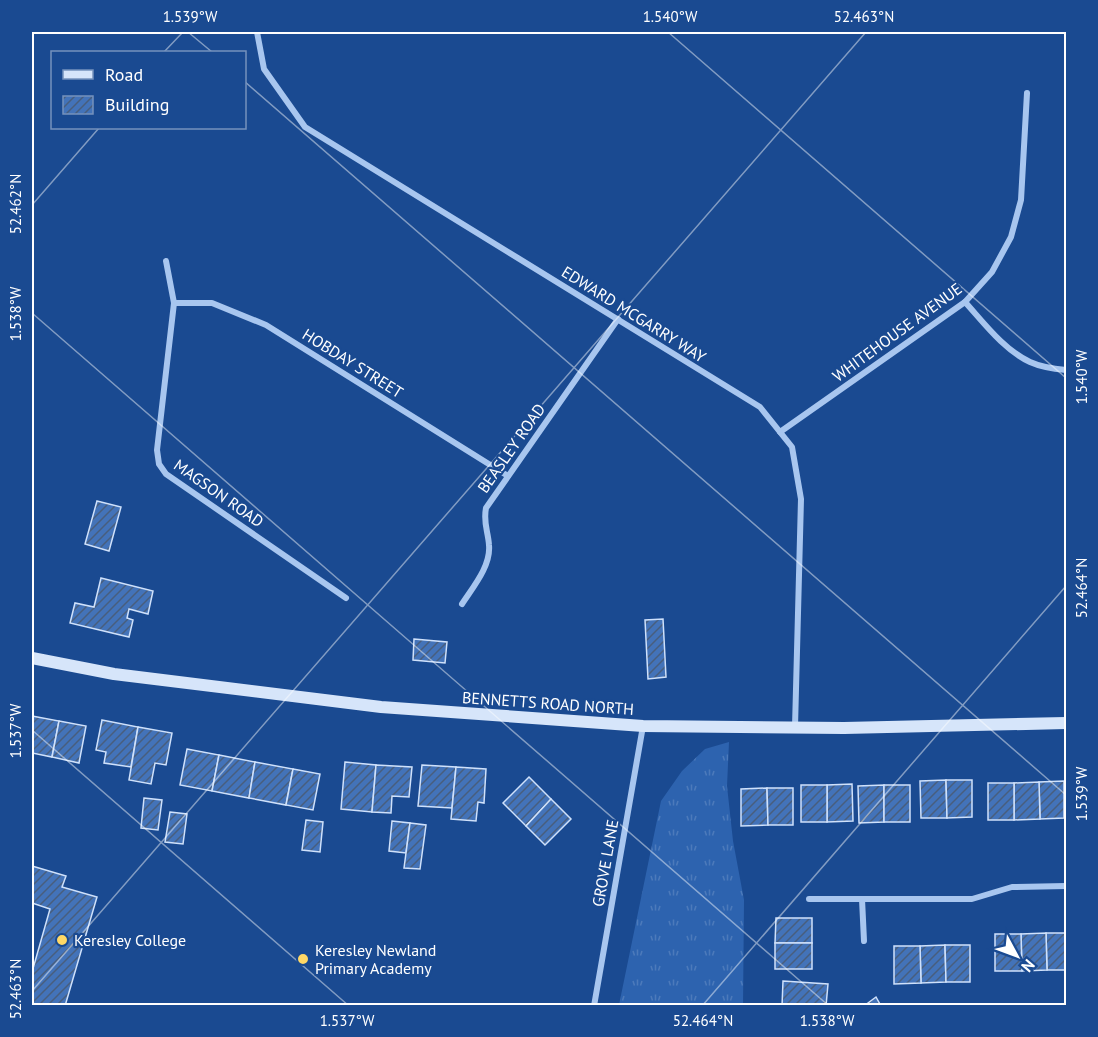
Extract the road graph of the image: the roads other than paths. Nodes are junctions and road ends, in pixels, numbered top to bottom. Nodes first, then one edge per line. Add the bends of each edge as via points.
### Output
1 (257, 32) edge
2 (1027, 93) dead end
3 (166, 261) dead end
4 (965, 302) junction
5 (174, 303) junction
6 (618, 319) junction
7 (1066, 370) edge
8 (780, 432) junction
9 (508, 476) junction
10 (346, 598) dead end
11 (462, 604) dead end
12 (32, 658) edge
13 (1066, 723) edge
14 (643, 726) junction
15 (795, 727) junction
16 (1066, 886) edge
17 (809, 899) dead end
18 (862, 899) junction
19 (864, 941) dead end
20 (594, 1005) edge

1 - 6 street, EDWARD MCGARRY WAY via 264,69 304,127
2 - 4 street, WHITEHOUSE AVENUE via 1021,200 1011,237 992,272
3 - 5 street, MAGSON ROAD
4 - 7 street via 1008,348 1030,362
4 - 8 street, WHITEHOUSE AVENUE
5 - 9 street, HOBDAY STREET via 212,303 266,325
5 - 10 street, MAGSON ROAD via 157,450 159,464 166,474
6 - 8 street, EDWARD MCGARRY WAY via 760,407
6 - 9 street, BEASLEY ROAD
8 - 15 street, EDWARD MCGARRY WAY via 792,447 801,500
9 - 11 street, BEASLEY ROAD via 486,508 489,556
12 - 14 street, BENNETTS ROAD NORTH via 114,674 381,707
13 - 15 street, BENNETTS ROAD NORTH
14 - 15 street, BENNETTS ROAD NORTH
14 - 20 street, GROVE LANE
16 - 18 street via 1012,887 972,899
17 - 18 street
18 - 19 street

